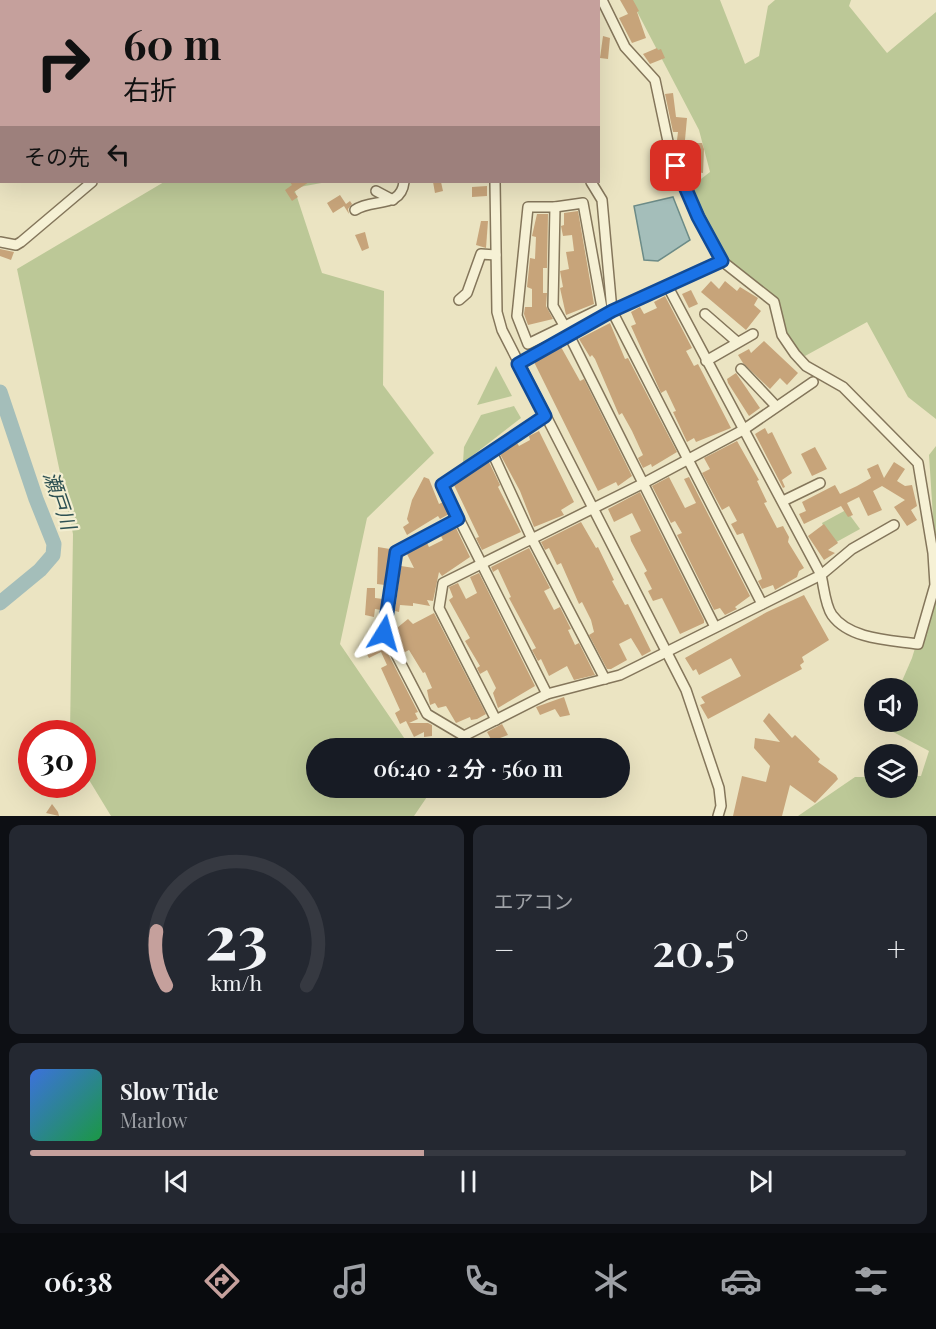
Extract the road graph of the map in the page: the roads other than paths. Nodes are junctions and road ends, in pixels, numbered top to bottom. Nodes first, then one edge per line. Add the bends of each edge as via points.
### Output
1 (602, 0) edge
2 (91, 183) edge
3 (404, 183) edge
4 (495, 183) edge
5 (592, 183) edge
6 (376, 191) dead end
7 (393, 200) junction
8 (555, 207) junction
9 (355, 210) dead end
10 (0, 242) edge
11 (496, 255) junction
12 (722, 261) junction
13 (667, 285) junction
14 (459, 300) dead end
15 (608, 311) junction
16 (705, 314) dead end
17 (565, 327) junction
18 (753, 334) dead end
19 (570, 337) junction
20 (736, 341) junction
21 (706, 361) junction
22 (518, 364) junction
23 (741, 369) dead end
24 (813, 382) dead end
25 (775, 405) junction
26 (545, 416) junction
27 (743, 430) junction
28 (492, 452) junction
29 (687, 458) junction
30 (820, 483) dead end
31 (642, 484) junction
32 (783, 501) junction
33 (591, 508) junction
34 (458, 519) junction
35 (894, 525) dead end
36 (532, 539) junction
37 (481, 564) junction
38 (821, 575) junction
39 (762, 604) junction
40 (715, 627) junction
41 (664, 651) junction
42 (605, 679) junction
43 (547, 694) junction
44 (496, 720) junction
45 (718, 816) edge

1 - 12 street via 626,47 655,80 670,151 681,181
2 - 10 street via 21,242
3 - 7 street via 402,193
4 - 11 street
5 - 15 street via 602,200
6 - 7 street
7 - 9 street via 362,205
8 - 15 street via 583,203
8 - 17 street via 553,306
8 - 17 street via 528,207 517,316 528,344
11 - 14 street via 481,254 467,293
11 - 22 street via 497,312
12 - 13 street
12 - 38 street via 774,302 782,335 806,366 859,401 918,463 935,585 918,644 860,634 843,627 831,614
13 - 15 street
13 - 21 street
15 - 17 street
15 - 19 street
15 - 29 street
16 - 20 street
18 - 20 street
19 - 22 street
19 - 31 street
20 - 21 street
21 - 27 street
22 - 26 street
23 - 25 street
24 - 25 street
25 - 27 street
26 - 28 street
26 - 33 street
27 - 29 street
27 - 32 street
28 - 34 street via 442,485
28 - 36 street
29 - 31 street
29 - 39 street
30 - 32 street
31 - 33 street
31 - 40 street
32 - 38 street
33 - 36 street
33 - 41 street
34 - 37 street
34 - 44 street via 396,552 384,633 427,714 464,736
35 - 38 street via 852,549
36 - 37 street
36 - 42 street
37 - 43 street
37 - 44 street via 443,583 439,608
38 - 39 street
39 - 40 street
40 - 41 street
41 - 42 street
41 - 45 street via 686,690 719,788
42 - 43 street
43 - 44 street

